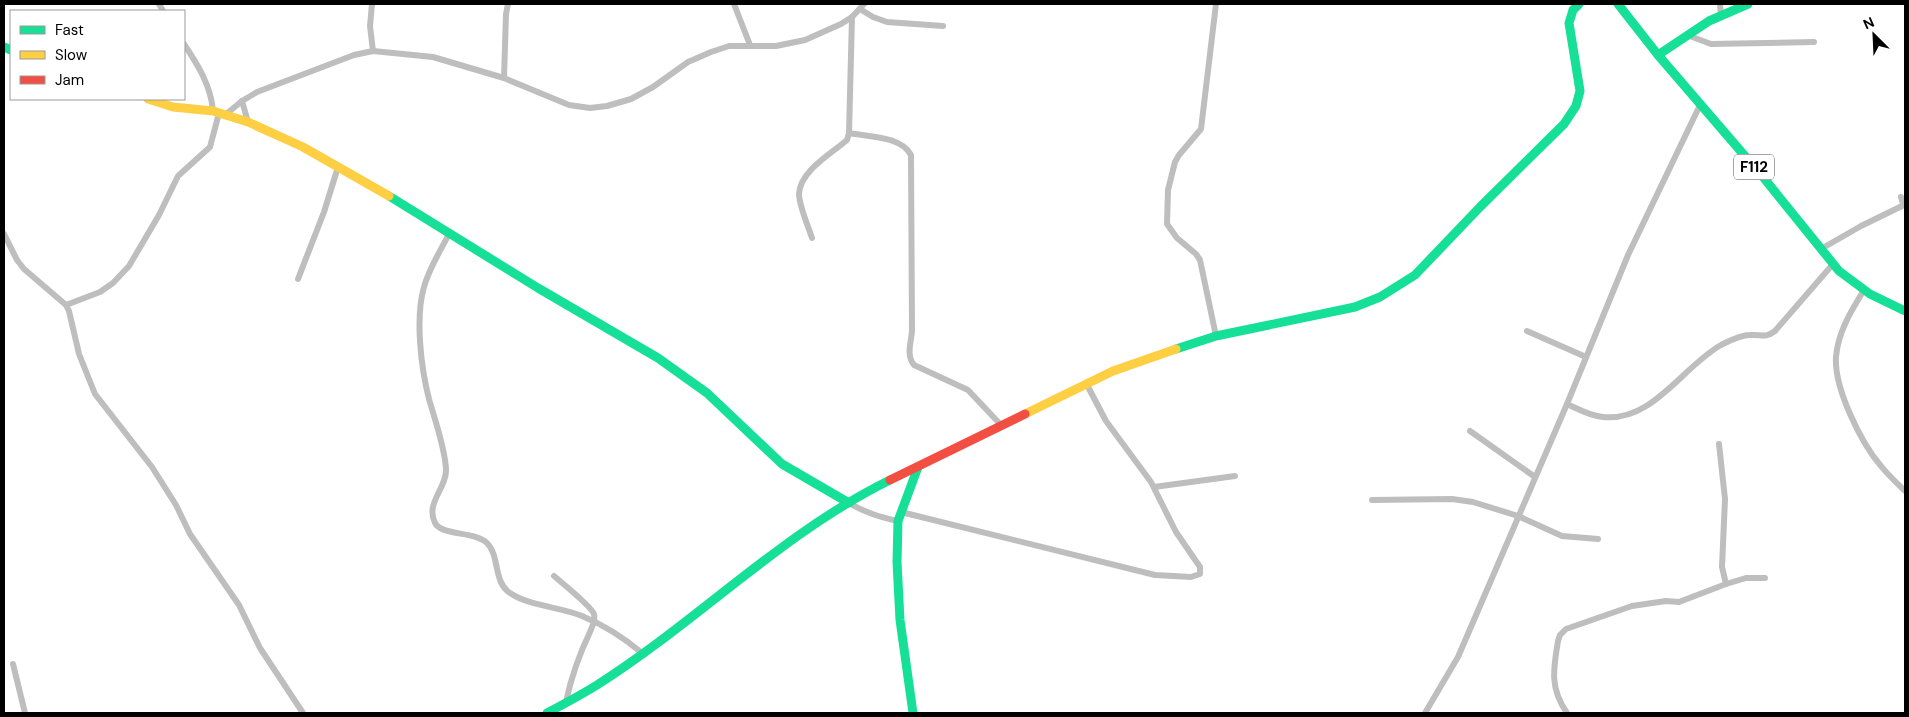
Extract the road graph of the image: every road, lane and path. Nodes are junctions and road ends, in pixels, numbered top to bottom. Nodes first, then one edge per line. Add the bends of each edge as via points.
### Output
1 (372, 4) edge
2 (508, 4) edge
3 (734, 4) edge
4 (1216, 4) edge
5 (1579, 4) edge
6 (1618, 4) edge
7 (1720, 4) edge
8 (1748, 4) edge
9 (862, 6) edge
10 (1721, 15) junction
11 (852, 17) junction
12 (943, 26) dead end
13 (1687, 35) junction
14 (1814, 42) dead end
15 (750, 45) junction
16 (185, 46) edge
17 (373, 51) junction
18 (1658, 55) junction
19 (504, 78) junction
20 (151, 100) edge
21 (242, 102) junction
22 (1701, 103) junction
23 (219, 113) junction
24 (248, 122) junction
25 (849, 133) junction
26 (338, 168) junction
27 (1901, 197) dead end
28 (450, 232) junction
29 (4, 234) edge
30 (812, 238) dead end
31 (1821, 250) junction
32 (1833, 264) junction
33 (298, 279) dead end
34 (1864, 290) junction
35 (66, 305) junction
36 (1905, 311) edge
37 (1527, 331) dead end
38 (1216, 336) junction
39 (1586, 357) junction
40 (1086, 383) junction
41 (1567, 404) junction
42 (1001, 425) junction
43 (1470, 432) dead end
44 (1718, 444) dead end
45 (918, 467) junction
46 (1236, 476) dead end
47 (1535, 477) junction
48 (1154, 487) junction
49 (1905, 491) edge
50 (1372, 500) dead end
51 (849, 503) junction
52 (901, 512) junction
53 (1518, 516) junction
54 (898, 521) junction
55 (1598, 539) dead end
56 (554, 576) dead end
57 (1765, 578) dead end
58 (1726, 584) junction
59 (594, 623) junction
60 (642, 653) junction
61 (13, 664) dead end
62 (566, 702) junction
63 (25, 713) edge
64 (303, 713) edge
65 (547, 713) edge
66 (913, 713) edge
67 (1425, 713) edge
68 (1567, 713) edge

1 - 17 street
2 - 19 street
3 - 15 street
4 - 38 street via 1201,129 1175,162 1166,216 1171,230 1200,260
5 - 38 main road via 1573,10 1569,23 1580,91 1576,106 1564,124 1415,275 1380,297 1355,307
6 - 18 main road, F112
7 - 10 street
8 - 10 main road
9 - 11 street
9 - 12 street via 873,17 887,22
10 - 13 main road
11 - 15 street via 805,40 776,46
11 - 25 street
13 - 14 street via 1711,44
13 - 18 main road
15 - 19 street via 729,46 711,52 688,62 631,99 607,106 569,105
16 - 23 street via 205,78
17 - 19 street via 434,57
17 - 21 street via 354,54 257,92
18 - 22 main road, F112
20 - 23 main road via 173,108
21 - 23 street
21 - 24 street
22 - 31 main road, F112
22 - 39 street via 1628,255
23 - 24 main road
23 - 35 street via 210,147 178,176 129,266 100,292
24 - 26 main road via 303,147
25 - 30 street via 846,140 803,179 799,195
25 - 42 street via 892,141 908,149 912,155 910,360 914,365 968,390
26 - 28 main road
26 - 33 street
27 - 31 street via 1902,206
28 - 51 main road via 658,358 707,393 782,464
28 - 59 street via 424,285 420,304 423,370 446,471 433,503 436,524 444,530 478,537 486,542 502,585 508,592 518,598 582,616
29 - 35 street via 24,269
31 - 32 main road, F112
32 - 34 main road, F112
32 - 41 street via 1775,331 1764,337 1749,334 1713,350 1650,406 1604,417
34 - 36 main road, F112
34 - 49 street via 1848,316 1839,341 1836,367 1847,408 1856,425 1881,466
35 - 64 street via 79,354 95,394 152,466 190,534 239,605 260,648
37 - 39 street
38 - 40 main road
39 - 41 street
40 - 42 main road
40 - 48 street via 1106,421
41 - 47 street
42 - 45 main road
43 - 47 street
44 - 58 street via 1725,499 1722,567
45 - 51 main road
45 - 52 main road
46 - 48 street
47 - 53 street
48 - 52 street via 1176,532 1200,567 1200,574 1191,577 1155,575
50 - 53 street via 1452,499
51 - 54 street via 879,518
51 - 60 main road via 798,535
52 - 54 main road
53 - 55 street via 1562,536
53 - 67 street via 1458,657
54 - 66 main road via 900,620
56 - 59 street via 589,607 594,614
57 - 58 street via 1746,578
58 - 68 street via 1686,601 1656,601 1632,606 1566,630 1558,641 1554,687
59 - 60 street via 622,636
59 - 62 street via 569,685
60 - 62 main road via 598,685
61 - 63 street
62 - 65 main road

